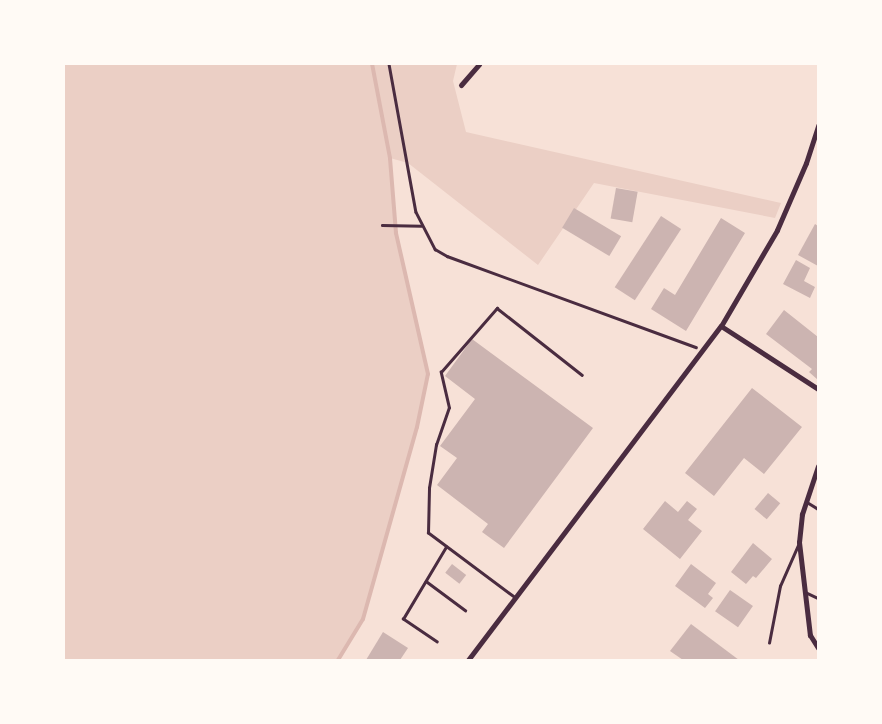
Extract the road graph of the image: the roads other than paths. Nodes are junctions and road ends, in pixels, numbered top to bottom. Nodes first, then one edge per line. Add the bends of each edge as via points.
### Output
1 (479, 64) edge
2 (461, 85) dead end
3 (818, 125) edge
4 (721, 326) junction
5 (582, 375) dead end
6 (818, 389) edge
7 (818, 466) edge
8 (806, 502) junction
9 (818, 509) edge
10 (799, 542) junction
11 (446, 547) junction
12 (426, 581) junction
13 (803, 592) junction
14 (515, 598) junction
15 (818, 598) edge
16 (464, 610) dead end
17 (818, 638) edge
18 (437, 642) dead end
19 (769, 643) dead end
20 (817, 646) edge
21 (468, 660) edge

1 - 2 street
3 - 4 street via 806,163 777,230
4 - 6 street
4 - 14 street
5 - 11 lane via 497,308 441,372 449,408 436,445 429,488 428,533
7 - 8 street
8 - 9 lane
8 - 10 street
10 - 13 street
10 - 19 lane via 786,566
11 - 12 lane
11 - 14 lane
12 - 16 lane
12 - 18 lane via 403,619
13 - 15 lane
13 - 20 street via 810,635
14 - 21 street
17 - 20 lane

